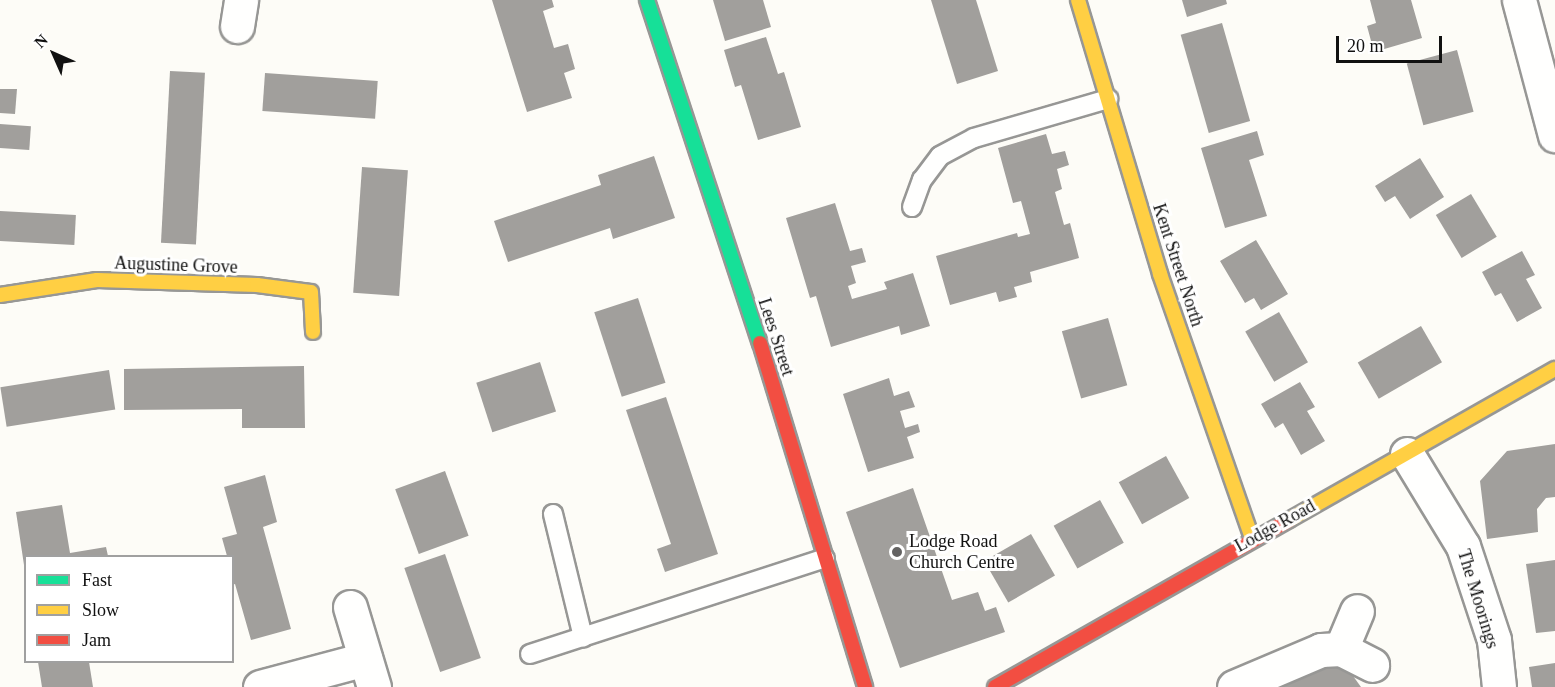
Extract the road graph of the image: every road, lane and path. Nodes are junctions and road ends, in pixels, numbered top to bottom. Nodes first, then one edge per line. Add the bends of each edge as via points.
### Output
1 (647, 0) edge
2 (1078, 0) edge
3 (1519, 0) edge
4 (1549, 93) edge
5 (1108, 99) junction
6 (1555, 135) edge
7 (912, 207) dead end
8 (0, 295) edge
9 (313, 332) dead end
10 (1555, 369) edge
11 (1407, 454) junction
12 (553, 514) dead end
13 (1251, 538) junction
14 (825, 558) junction
15 (350, 607) dead end
16 (1357, 611) dead end
17 (583, 637) junction
18 (1341, 649) junction
19 (530, 654) dead end
20 (1372, 665) dead end
21 (370, 673) edge
22 (260, 687) edge
23 (865, 687) edge
24 (997, 687) edge
25 (1234, 687) edge
26 (1499, 687) edge

1 - 14 street, Lees Street via 778,398
2 - 5 street, Kent Street North
3 - 4 street
4 - 6 street
5 - 7 lane via 974,138 940,156 922,180
5 - 13 street, Kent Street North via 1160,274
8 - 9 street, Augustine Grove via 97,280 257,285 311,292
10 - 11 street, Lodge Road
11 - 13 street, Lodge Road
11 - 26 street, The Moorings via 1463,546 1494,640
12 - 17 lane
13 - 24 street, Lodge Road
14 - 17 lane
14 - 23 street, Lees Street
15 - 21 street
16 - 18 street
17 - 19 lane
18 - 20 street
18 - 25 street via 1321,650
21 - 22 street

